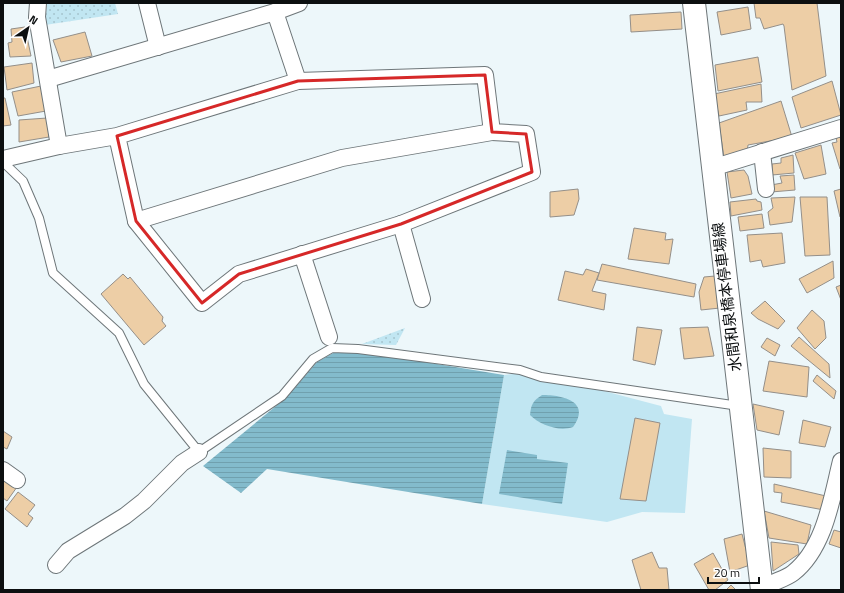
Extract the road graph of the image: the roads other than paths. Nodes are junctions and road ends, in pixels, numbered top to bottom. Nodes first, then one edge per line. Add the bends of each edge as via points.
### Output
1 (38, 3) edge
2 (147, 3) edge
3 (299, 3) edge
4 (694, 3) edge
5 (275, 12) junction
6 (158, 47) junction
7 (48, 79) junction
8 (298, 81) junction
9 (841, 128) edge
10 (492, 132) junction
11 (117, 136) junction
12 (59, 146) junction
13 (762, 152) junction
14 (3, 160) edge
15 (712, 168) junction
16 (766, 189) dead end
17 (136, 221) junction
18 (401, 224) junction
19 (302, 254) junction
20 (422, 299) dead end
21 (329, 337) dead end
22 (740, 406) junction
23 (199, 452) junction
24 (841, 461) edge
25 (3, 470) edge
26 (17, 480) dead end
27 (56, 565) dead end
28 (761, 590) edge

1 - 7 street via 37,17
2 - 6 street
3 - 5 street
4 - 15 main road, 水間和泉橋本停車場線
5 - 6 street
5 - 8 street
6 - 7 street
7 - 12 street
8 - 10 street via 485,75
8 - 11 street
9 - 13 street
10 - 17 street via 342,158
10 - 18 street via 526,134 532,172
11 - 12 street
11 - 17 street
12 - 14 street
13 - 15 street
13 - 16 street
14 - 23 lane via 23,181 40,218 53,273 119,333 144,384
15 - 22 main road, 水間和泉橋本停車場線
17 - 19 street via 202,303 239,274
18 - 19 street
18 - 20 street
19 - 21 street
22 - 23 lane via 541,377 520,370 358,349 332,348 313,359 282,396
22 - 28 main road, 水間和泉橋本停車場線
23 - 27 street via 182,463 144,501 125,516 68,551
24 - 28 street via 825,524 809,556 793,573
25 - 26 street

